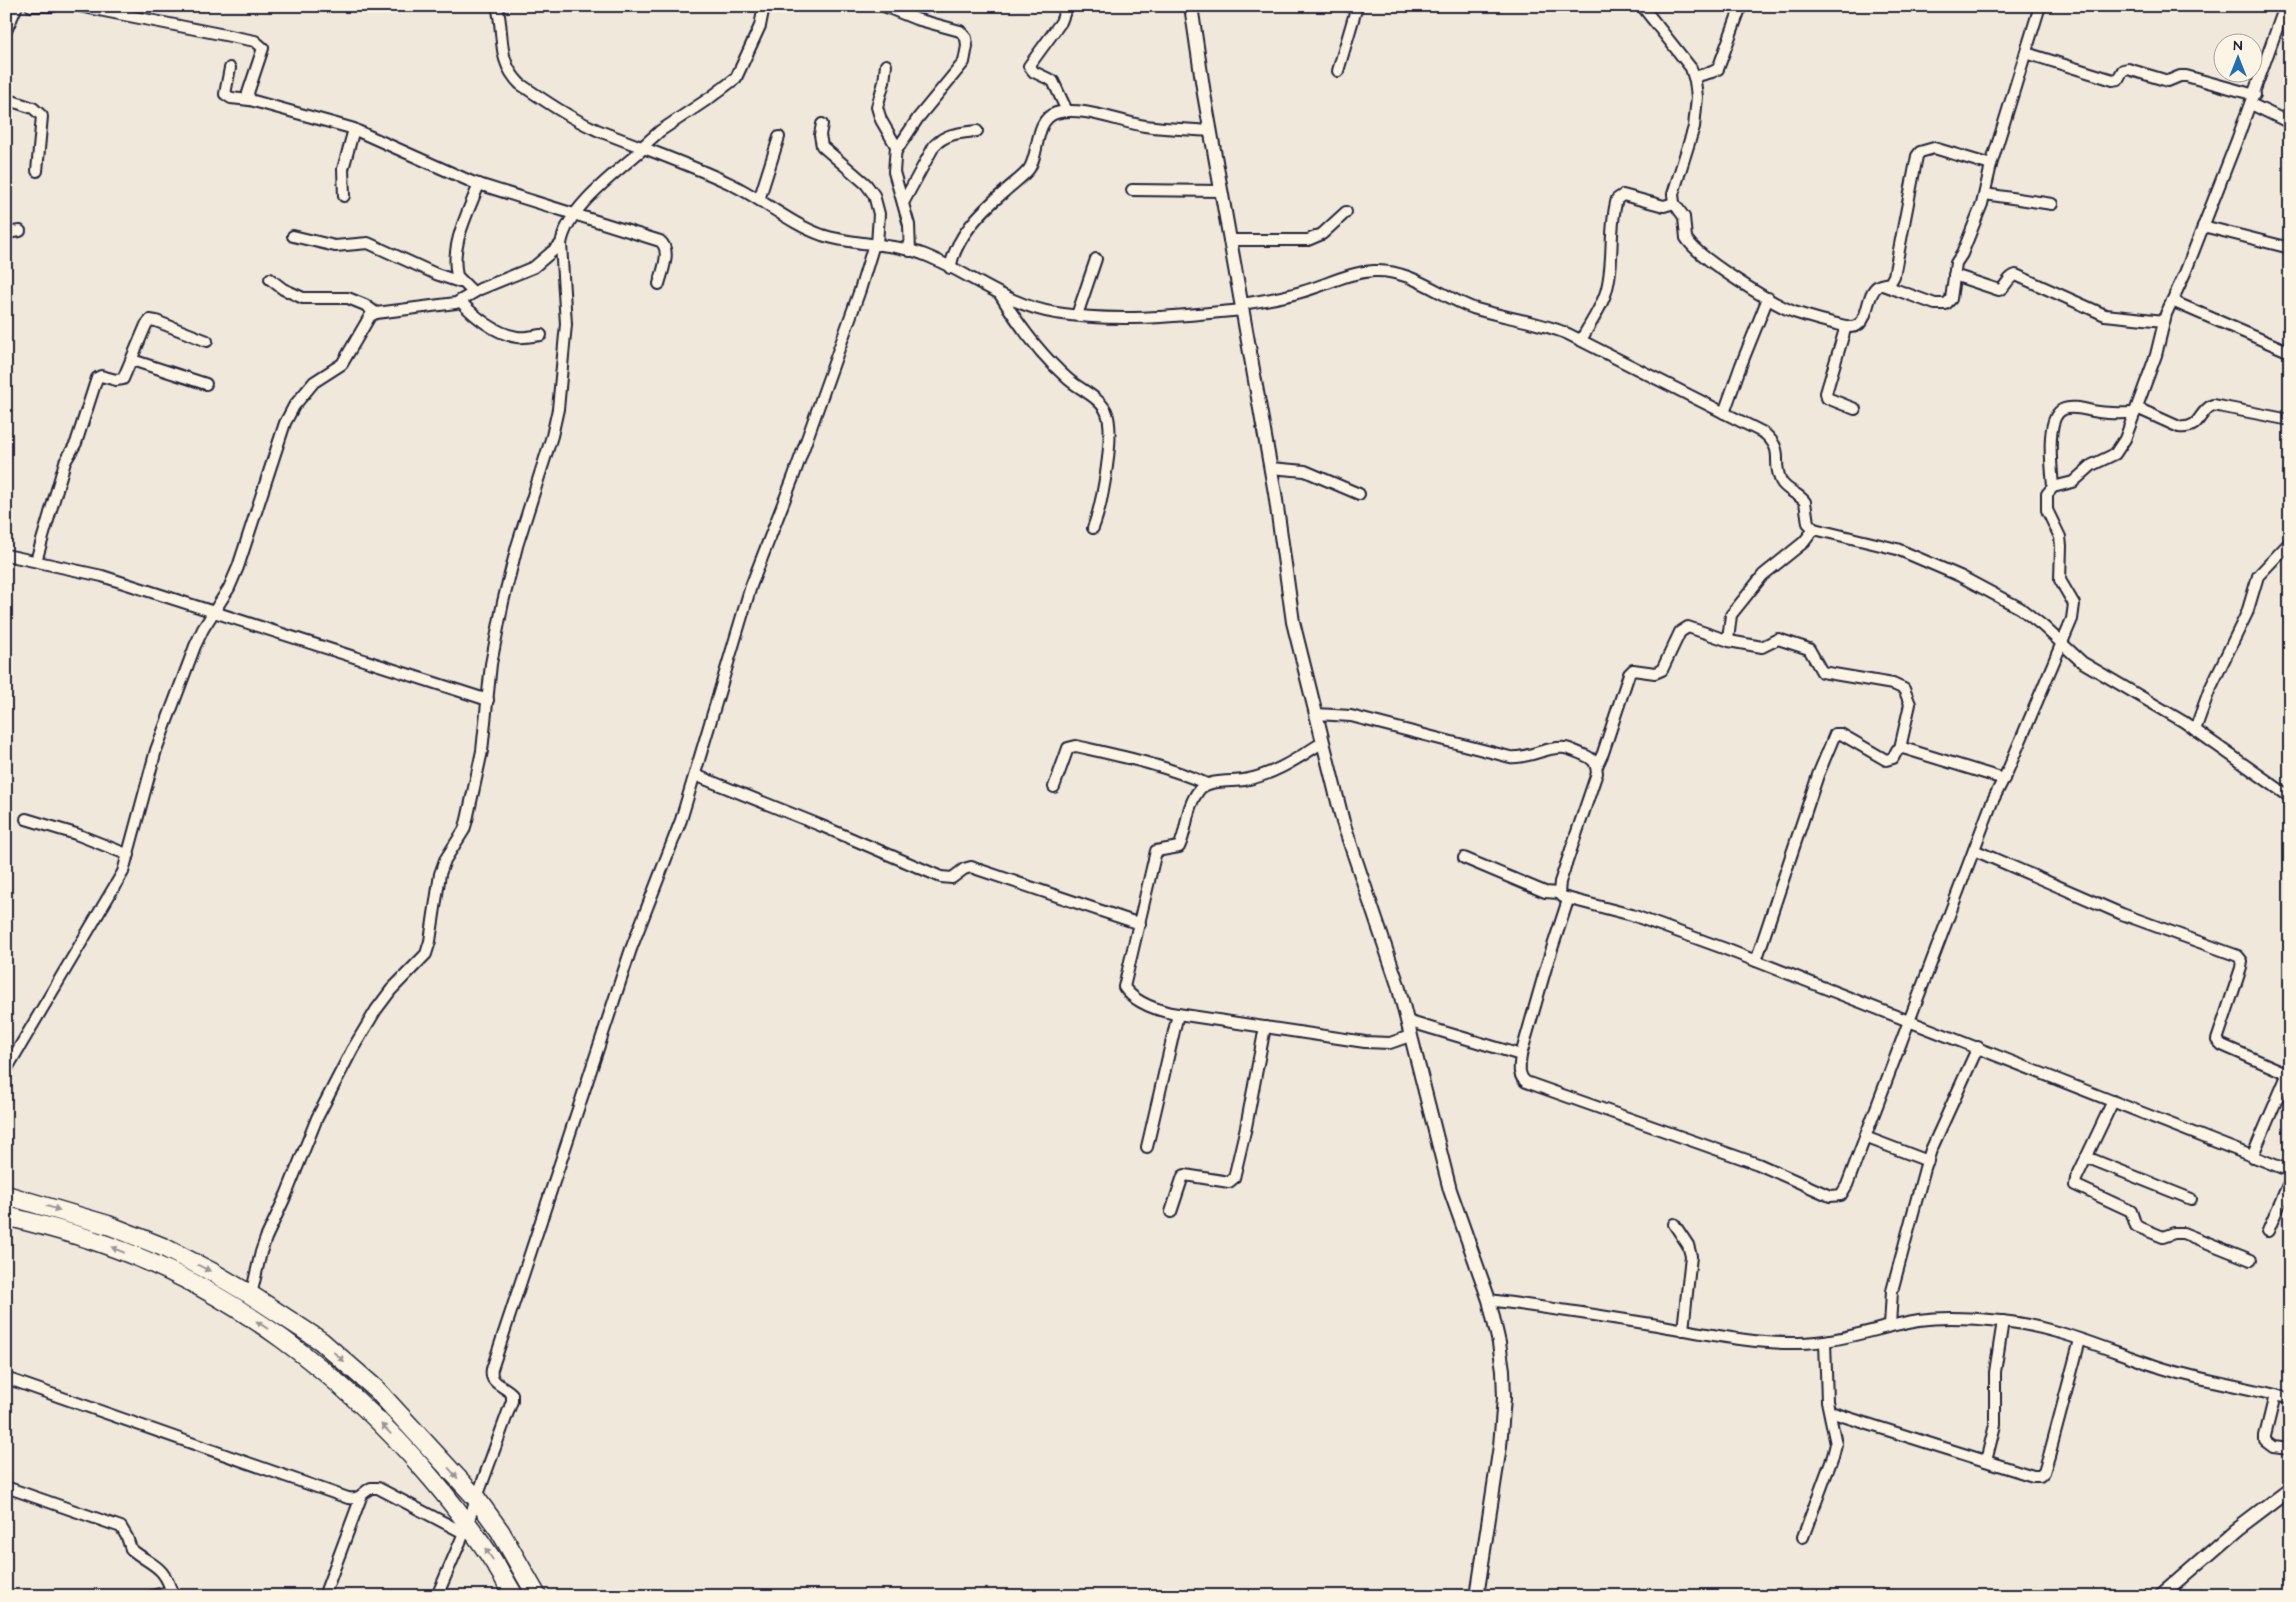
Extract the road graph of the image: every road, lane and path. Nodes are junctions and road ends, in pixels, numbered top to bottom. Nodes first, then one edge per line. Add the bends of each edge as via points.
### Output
1 (18, 6) edge
2 (31, 6) edge
3 (53, 6) edge
4 (79, 6) edge
5 (497, 6) edge
6 (764, 6) edge
7 (884, 6) edge
8 (1067, 6) edge
9 (1190, 6) edge
10 (1357, 6) edge
11 (1642, 6) edge
12 (1741, 6) edge
13 (2040, 6) edge
14 (2285, 6) edge
15 (6, 31) edge
16 (2026, 53) junction
17 (886, 65) dead end
18 (230, 68) dead end
19 (1338, 71) dead end
20 (1694, 77) junction
21 (2253, 99) junction
22 (6, 100) edge
23 (250, 100) junction
24 (1067, 111) junction
25 (2290, 123) edge
26 (822, 124) dead end
27 (354, 129) junction
28 (1210, 130) junction
29 (977, 131) dead end
30 (779, 137) dead end
31 (643, 148) junction
32 (896, 152) junction
33 (1991, 165) junction
34 (37, 171) dead end
35 (479, 184) junction
36 (1132, 190) dead end
37 (1221, 191) junction
38 (1985, 194) junction
39 (344, 196) dead end
40 (760, 200) junction
41 (903, 203) junction
42 (1674, 203) junction
43 (2052, 204) dead end
44 (1346, 212) dead end
45 (574, 214) junction
46 (2203, 226) junction
47 (20, 231) dead end
48 (6, 233) edge
49 (293, 236) dead end
50 (1229, 240) junction
51 (561, 244) junction
52 (876, 244) junction
53 (2290, 248) edge
54 (910, 250) junction
55 (1096, 259) dead end
56 (950, 268) junction
57 (1954, 275) junction
58 (270, 279) dead end
59 (460, 282) junction
60 (659, 284) dead end
61 (1882, 285) junction
62 (473, 292) junction
63 (1000, 295) junction
64 (1768, 298) junction
65 (460, 301) junction
66 (2172, 301) junction
67 (1241, 307) junction
68 (376, 313) junction
69 (1077, 315) junction
70 (2164, 321) junction
71 (1846, 326) junction
72 (541, 336) dead end
73 (1581, 340) junction
74 (207, 341) dead end
75 (2290, 352) edge
76 (132, 360) junction
77 (206, 384) dead end
78 (1855, 409) dead end
79 (2136, 411) junction
80 (1724, 413) junction
81 (2290, 420) edge
82 (1270, 468) junction
83 (2053, 487) junction
84 (1359, 494) dead end
85 (1093, 528) dead end
86 (1814, 529) junction
87 (2290, 542) edge
88 (6, 554) edge
89 (36, 561) junction
90 (214, 612) junction
91 (1728, 640) junction
92 (2062, 643) junction
93 (488, 700) junction
94 (1316, 714) junction
95 (2195, 730) junction
96 (1323, 742) junction
97 (1900, 748) junction
98 (1597, 766) junction
99 (695, 776) junction
100 (2004, 779) junction
101 (1207, 784) junction
102 (1054, 787) dead end
103 (2290, 797) edge
104 (26, 819) dead end
105 (1974, 850) junction
106 (129, 855) junction
107 (1464, 858) dead end
108 (1559, 892) junction
109 (1568, 900) junction
110 (1140, 924) junction
111 (1756, 960) junction
112 (1178, 1014) junction
113 (1908, 1020) junction
114 (1407, 1022) junction
115 (1265, 1027) junction
116 (1410, 1036) junction
117 (1978, 1047) junction
118 (1522, 1055) junction
119 (6, 1070) edge
120 (2113, 1101) junction
121 (1864, 1137) junction
122 (1147, 1147) dead end
123 (2086, 1157) junction
124 (2252, 1157) junction
125 (1928, 1161) junction
126 (2290, 1171) edge
127 (2290, 1180) edge
128 (6, 1195) edge
129 (2191, 1199) dead end
130 (1172, 1212) dead end
131 (6, 1216) edge
132 (1674, 1224) dead end
133 (2268, 1232) dead end
134 (2251, 1260) dead end
135 (252, 1295) junction
136 (1489, 1300) junction
137 (2003, 1321) junction
138 (1890, 1326) junction
139 (1683, 1330) junction
140 (2080, 1340) junction
141 (1825, 1342) junction
142 (6, 1378) edge
143 (2275, 1395) junction
144 (2290, 1399) edge
145 (1830, 1412) junction
146 (2290, 1449) edge
147 (1986, 1460) junction
148 (6, 1487) edge
149 (2290, 1488) edge
150 (361, 1497) junction
151 (476, 1498) junction
152 (466, 1527) junction
153 (1803, 1537) dead end
154 (172, 1593) edge
155 (152, 1596) edge
156 (324, 1596) edge
157 (437, 1596) edge
158 (514, 1596) edge
159 (537, 1596) edge
160 (1477, 1596) edge
161 (2160, 1596) edge

1 - 15 street
2 - 3 street
4 - 23 street via 255,41 262,48 248,93
5 - 31 street via 506,65 520,84 596,129
6 - 31 street via 760,26 736,78 660,131
7 - 32 street via 916,20 960,31 967,46 964,62 918,118
8 - 24 street via 1060,22 1029,66 1053,81
9 - 28 street
10 - 19 street
11 - 20 street via 1691,68
12 - 20 street via 1718,68
13 - 16 street
14 - 21 street
16 - 21 street via 2113,80 2128,68 2168,81 2186,76
16 - 33 street
17 - 32 street via 877,107
18 - 23 street via 225,94
20 - 42 street via 1697,97 1694,127 1674,189
21 - 25 street
21 - 46 street
22 - 34 street via 33,108 42,116
23 - 27 street
24 - 28 street via 1147,126
24 - 56 street via 1056,113 1045,121 1030,168 962,237
26 - 52 street via 822,146 866,184 874,195 879,214
27 - 35 street
27 - 39 street via 343,169
28 - 37 street
29 - 41 street via 940,139
30 - 40 street
31 - 40 street via 700,169
31 - 45 street
32 - 41 street via 894,172
33 - 38 street
33 - 61 street via 1934,148 1920,152 1894,276 1890,283
35 - 45 street
35 - 59 street via 457,244 455,268
36 - 37 street
37 - 50 street
38 - 43 street
38 - 57 street
40 - 52 street via 812,231
41 - 54 street via 909,225
42 - 64 street via 1684,216 1684,234 1688,242 1714,265
42 - 73 street via 1664,206 1623,195 1617,199 1612,216 1606,291
44 - 50 street via 1322,234 1308,240
45 - 51 street
45 - 60 street via 663,243 666,253
46 - 53 street
46 - 66 street
47 - 48 street
49 - 59 street via 335,246 368,243
50 - 67 street
51 - 62 street via 534,267
51 - 93 street via 566,324 558,409 503,602
52 - 54 street
52 - 99 street via 752,586
54 - 56 street
55 - 69 street
56 - 63 street
57 - 61 street via 1951,299 1943,305
57 - 70 street via 1999,290 2016,275 2105,315
58 - 68 street via 303,298 348,298 365,304
59 - 62 street
61 - 71 street via 1872,294 1862,323 1856,327
62 - 65 street
63 - 69 street via 1037,309
63 - 85 street via 1042,353 1106,412 1105,481
64 - 71 street via 1793,311
64 - 80 street
65 - 68 street
65 - 72 street via 477,317 507,334
66 - 70 street
66 - 75 street
67 - 69 street via 1159,318
67 - 73 street via 1359,273 1385,271 1416,280 1457,302 1552,327
67 - 82 street
68 - 90 street via 366,322 342,364 314,382 289,415 238,567 227,593
70 - 79 street
71 - 78 street via 1826,393 1831,401
73 - 80 street
74 - 76 street via 150,320
76 - 77 street
76 - 89 street via 123,380 97,378 76,443 65,462
79 - 81 street via 2185,427 2198,421 2212,405
79 - 83 street via 2115,454 2087,468 2073,482
79 - 83 street via 2061,410 2051,436
80 - 86 street via 1772,440 1778,453 1780,479 1805,502 1808,523
82 - 84 street via 1305,471
82 - 94 street via 1293,622
83 - 92 street via 2047,494 2047,510 2061,546 2060,580 2074,604
86 - 91 street via 1804,542 1763,575 1735,610 1731,616
86 - 92 street via 1897,548 1960,576 2020,608
87 - 95 street via 2258,576 2246,612 2209,690
88 - 89 street
89 - 90 street via 102,576
90 - 93 street
90 - 106 street via 195,646 156,750
91 - 97 street via 1762,647 1778,639 1802,645 1812,652 1822,672 1893,684 1904,689 1910,704
91 - 98 street via 1685,628 1662,670 1631,672
92 - 95 street via 2092,669
92 - 100 street
93 - 135 street via 472,802 464,830 440,874 429,947 376,1010 331,1088 263,1245
94 - 96 street
94 - 98 street via 1351,716 1510,757 1566,748 1591,758
95 - 103 street
96 - 101 street via 1273,772 1244,780
96 - 114 street via 1343,822
97 - 100 street
97 - 111 street via 1893,758 1886,760 1841,734 1835,734 1818,775
98 - 108 street
99 - 110 street via 941,877 952,878 971,867
99 - 151 street via 670,853 620,982 490,1376 512,1394 512,1401
100 - 105 street
101 - 102 street via 1182,773 1076,746 1068,748 1065,753
101 - 110 street via 1192,802 1179,847 1156,851
104 - 106 street
105 - 113 street
105 - 124 street via 2122,914 2242,960 2217,1040 2222,1046 2286,1074
106 - 119 street via 115,888
107 - 108 street via 1545,892
108 - 109 street
109 - 111 street via 1632,915
109 - 118 street via 1552,945
110 - 112 street via 1124,987 1148,1006
111 - 113 street
112 - 115 street
112 - 122 street
113 - 117 street
113 - 121 street
114 - 116 street
114 - 118 street
115 - 116 street via 1365,1042 1390,1043
115 - 130 street via 1234,1178 1229,1182 1183,1176
116 - 136 street via 1450,1190
117 - 120 street
117 - 125 street
118 - 121 street via 1520,1074 1526,1082 1758,1164 1830,1196 1844,1192
120 - 123 street
120 - 124 street
121 - 125 street
123 - 129 street
123 - 134 street via 2075,1185 2131,1211 2140,1230 2163,1237 2183,1233
124 - 126 street
125 - 138 street via 1896,1274
127 - 133 street
128 -> 135 highway via 108,1224 179,1255
152 -> 131 highway via 415,1459 362,1404 308,1357 256,1321 202,1289 102,1243
132 - 139 street via 1688,1245 1691,1256
135 -> 151 highway via 320,1341 376,1390
136 - 139 street via 1591,1313
136 - 160 street via 1502,1364 1504,1398 1496,1483
137 - 138 street via 1955,1318
137 - 140 street
137 - 147 street via 1995,1372 1995,1425
138 - 141 street
139 - 141 street via 1764,1342
140 - 143 street via 2177,1372
140 - 147 street via 2042,1475 2033,1476
141 - 145 street via 1825,1380
142 - 150 street via 348,1498
143 - 144 street
143 - 146 street via 2265,1441 2272,1447
145 - 147 street
145 - 153 street via 1836,1444
148 - 154 street via 121,1527 131,1549 158,1567 167,1578
149 - 161 street
150 - 152 street via 367,1490 378,1488
150 - 156 street
151 - 152 street
151 - 159 highway via 500,1531
152 - 157 street
158 -> 152 highway via 502,1572
154 - 155 street

